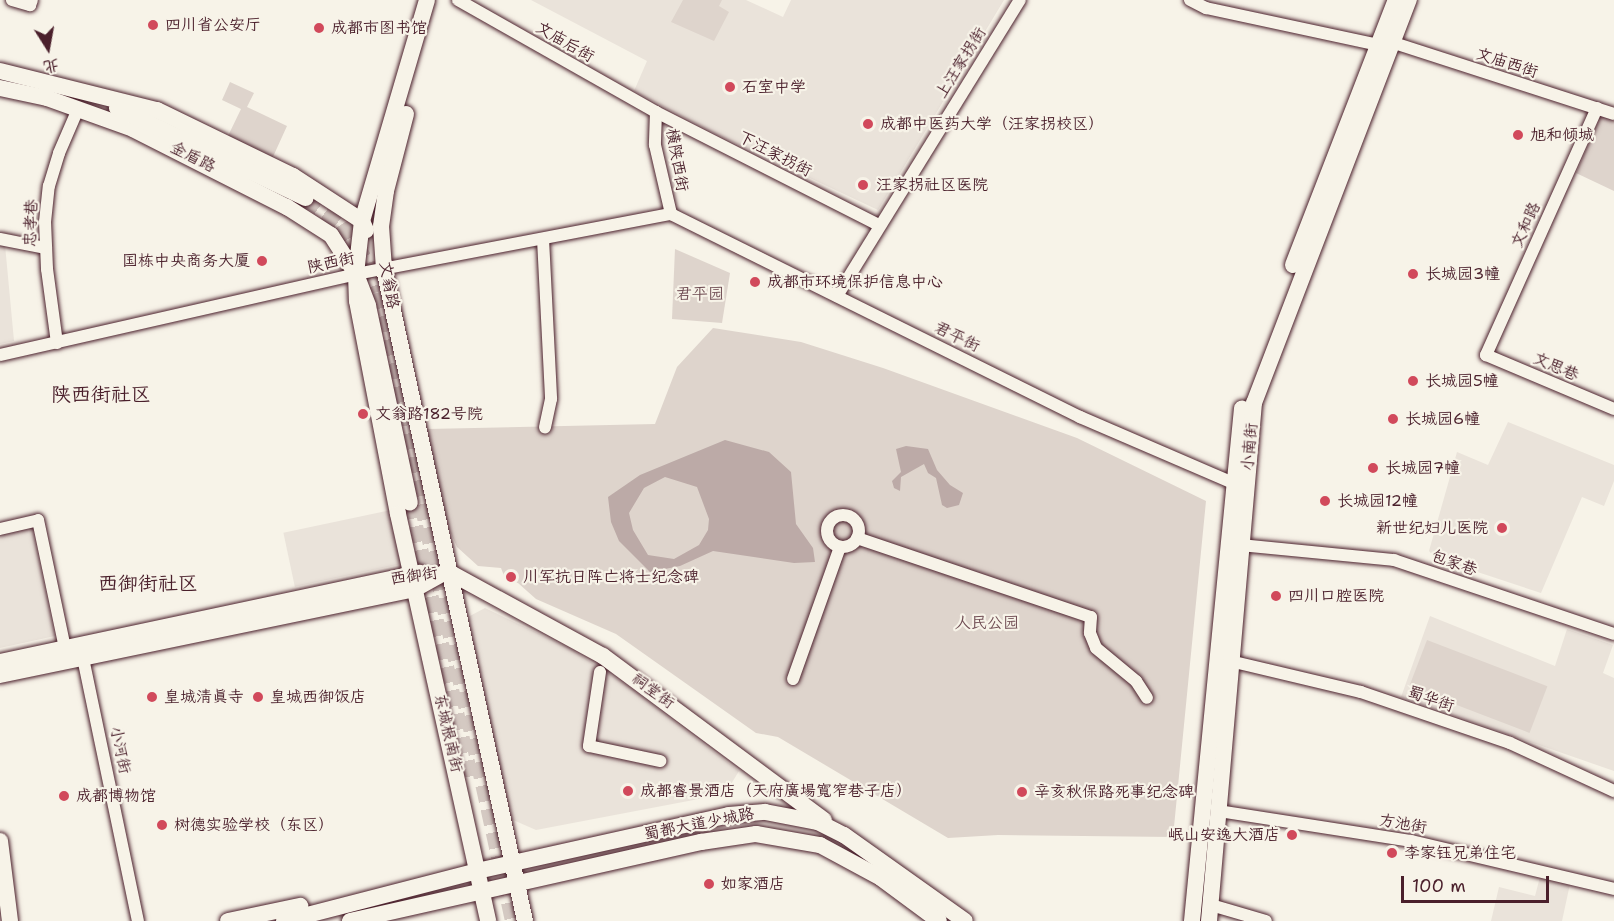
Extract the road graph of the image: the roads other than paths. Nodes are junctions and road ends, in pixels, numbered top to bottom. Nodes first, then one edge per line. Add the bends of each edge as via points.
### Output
1 (12, 0) edge
2 (32, 0) edge
3 (427, 0) edge
4 (435, 0) edge
5 (458, 0) edge
6 (1020, 0) edge
7 (1190, 0) edge
8 (1395, 0) edge
9 (1409, 0) edge
10 (1385, 44) junction
11 (0, 71) edge
12 (52, 85) junction
13 (0, 88) edge
14 (1597, 108) junction
15 (78, 109) junction
16 (656, 112) junction
17 (1614, 114) edge
18 (306, 198) tunnel mouth
19 (671, 214) junction
20 (362, 221) junction
21 (879, 225) junction
22 (0, 239) edge
23 (543, 239) junction
24 (46, 248) junction
25 (384, 269) junction
26 (356, 274) junction
27 (837, 296) junction
28 (57, 343) junction
29 (0, 354) edge
30 (1486, 355) joint
31 (1614, 409) edge
32 (545, 427) dead end
33 (1233, 483) junction
34 (410, 503) tunnel mouth
35 (0, 529) edge
36 (857, 538) junction
37 (1241, 545) junction
38 (840, 547) junction
39 (447, 572) junction
40 (413, 581) junction
41 (1614, 634) edge
42 (65, 648) junction
43 (82, 658) junction
44 (1230, 661) junction
45 (0, 662) edge
46 (600, 672) dead end
47 (0, 675) edge
48 (793, 678) dead end
49 (1147, 698) dead end
50 (660, 761) dead end
51 (1614, 790) edge
52 (1220, 811) junction
53 (844, 835) junction
54 (0, 841) edge
55 (513, 863) junction
56 (477, 871) junction
57 (517, 886) junction
58 (402, 889) junction
59 (1614, 889) edge
60 (483, 893) junction
61 (0, 896) edge
62 (407, 910) junction
63 (1210, 913) edge
64 (9, 918) edge
65 (138, 921) edge
66 (228, 921) edge
67 (284, 921) edge
68 (350, 921) edge
69 (373, 921) edge
70 (488, 921) edge
71 (525, 921) edge
72 (939, 921) edge
73 (965, 921) edge
74 (1192, 921) edge
75 (1266, 921) edge

1 - 2 street via 30,5
3 - 20 main road, 文翁路
4 - 25 main road, 文翁路 via 386,191 381,226
5 - 16 street, 文庙后街
6 - 21 street, 上汪家拐街
7 - 10 street, 文庙西街 via 1206,8
8 - 10 main road, 小南街
9 - 10 main road, 小南街
10 - 14 street, 文庙西街
10 - 33 main road, 小南街 via 1251,373
10 - 37 main road, 小南街 via 1257,387
11 - 12 main road, 金盾路
12 - 18 main road, 金盾路 via 142,117
12 - 20 main road, 金盾路 via 107,94 157,110 293,176
13 - 15 main road, 金盾路
14 - 17 street, 文庙西街
14 - 30 street, 文和路
15 - 24 street, 忠孝巷 via 49,186
15 - 26 main road, 金盾路 via 182,151 287,207 331,235
16 - 19 street, 横陕西街 via 655,145
16 - 21 street, 下汪家拐街
19 - 23 street, 陕西街
19 - 27 street, 君平街
20 - 25 main road
20 - 26 main road, 文翁路
21 - 27 street, 上汪家拐街
22 - 24 street
23 - 25 street, 陕西街
23 - 32 street via 550,399
24 - 28 street, 忠孝巷
25 - 26 street, 陕西街
25 - 39 main road, 文翁路
26 - 28 street, 陕西街
26 - 34 main road, 文翁路 via 375,331
26 - 40 main road, 文翁路 via 358,310
27 - 33 street, 君平街 via 1080,417
28 - 29 street, 陕西街
30 - 31 street, 文思巷
33 - 74 main road, 小南街
35 - 42 street via 38,520
36 - 38 street
36 - 38 street via 858,528 853,519 844,515 834,517 827,526 828,536
36 - 49 street via 1091,616 1090,633 1096,648 1136,681
37 - 41 street, 包家巷 via 1394,560
37 - 44 main road, 小南街
38 - 48 street
39 - 40 main road, 西御街
39 - 53 main road, 祠堂街 via 603,656
39 - 55 main road
40 - 42 main road, 西御街
40 - 43 main road, 西御街
40 - 56 main road, 东城根南街
42 - 45 main road, 西御街
43 - 47 main road, 西御街
43 - 65 street, 小河街
44 - 51 street, 蜀华街 via 1361,692 1510,743
44 - 52 main road, 小南街
46 - 50 street via 589,746
52 - 59 street, 方池街 via 1411,841
52 - 63 main road, 小南街
53 - 55 main road, 蜀都大道少城路 via 818,822 765,812 729,815
53 - 73 main road, 蜀都大道少城路
54 - 64 main road
55 - 56 main road, 蜀都大道少城路
55 - 57 main road
56 - 58 main road, 蜀都大道少城路
56 - 60 main road, 东城根南街
57 - 60 main road, 蜀都大道少城路
57 - 71 main road
57 - 72 main road, 蜀都大道少城路 via 701,842 756,834 820,845 881,878
58 - 66 main road
58 - 67 main road
60 - 62 main road, 蜀都大道少城路
60 - 70 main road, 东城根南街
61 - 64 main road
62 - 68 main road
62 - 69 main road
63 - 75 street

